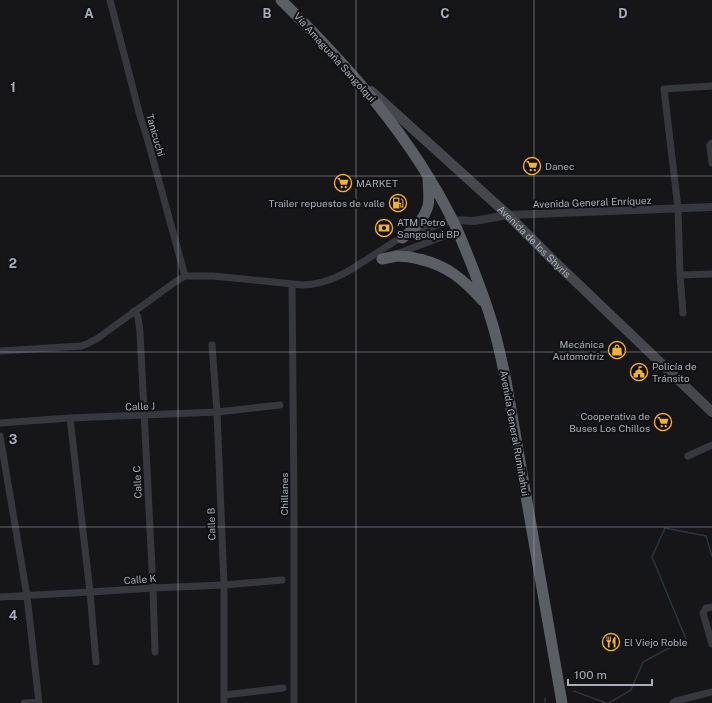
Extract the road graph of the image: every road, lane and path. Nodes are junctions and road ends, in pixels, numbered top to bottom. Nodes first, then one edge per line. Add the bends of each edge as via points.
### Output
1 (110, 0) edge
2 (281, 0) edge
3 (352, 74) junction
4 (712, 86) edge
5 (711, 145) edge
6 (712, 163) edge
7 (428, 175) junction
8 (712, 207) edge
9 (678, 208) junction
10 (508, 215) junction
11 (453, 220) junction
12 (474, 221) junction
13 (458, 231) junction
14 (402, 238) junction
15 (382, 259) junction
16 (359, 264) junction
17 (712, 274) edge
18 (680, 275) junction
19 (185, 276) junction
20 (292, 284) junction
21 (487, 305) junction
22 (134, 311) junction
23 (682, 314) dead end
24 (212, 345) dead end
25 (0, 350) edge
26 (280, 404) dead end
27 (217, 412) junction
28 (712, 412) edge
29 (144, 416) junction
30 (70, 418) junction
31 (0, 423) edge
32 (0, 436) edge
33 (712, 445) edge
34 (688, 456) dead end
35 (282, 580) dead end
36 (224, 585) junction
37 (153, 588) junction
38 (90, 592) junction
39 (27, 596) junction
40 (0, 597) edge
41 (709, 608) edge
42 (712, 644) edge
43 (155, 652) dead end
44 (96, 662) dead end
45 (282, 688) dead end
46 (712, 692) edge
47 (224, 695) junction
48 (39, 702) edge
49 (24, 703) edge
50 (224, 703) edge
51 (294, 703) edge
52 (562, 703) edge
53 (672, 703) edge

1 - 19 street, Tanicuchi
2 - 3 highway, Vía Amaguaña Sangolquí
3 - 7 highway, Vía Amaguaña Sangolquí via 389,119
3 - 10 main road, Avenida de los Shyris
4 - 9 street via 664,89
5 - 6 street
7 - 11 highway, Avenida General Rumiñahui
7 - 14 highway via 427,209 420,222
8 - 9 street, Avenida General Enríquez
9 - 10 street, Avenida General Enríquez
9 - 18 street
10 - 12 street, Avenida General Enríquez
10 - 28 main road, Avenida de los Shyris
11 - 12 street, Avenida General Enríquez
11 - 13 highway, Avenida General Rumiñahui
11 - 14 street, Avenida General Enríquez
12 - 13 street, Avenida General Enríquez
13 - 15 street, Avenida General Enríquez
13 - 21 highway, Avenida General Rumiñahui
14 - 16 street, Avenida General Enríquez
15 - 16 street, Avenida General Enríquez
15 - 21 highway via 406,256 441,266 468,285
16 - 20 street, Avenida General Enríquez via 318,284
17 - 18 street
18 - 23 street
19 - 20 street, Avenida General Enríquez via 213,276
19 - 22 street
20 - 51 street, Chillanes
21 - 52 highway, Avenida General Rumiñahui via 506,382
22 - 25 street via 87,344 60,348
22 - 29 street, Calle C via 138,317 140,332
24 - 27 street, Calle B
26 - 27 street, Calle J
27 - 29 street, Calle J
27 - 36 street, Calle B
29 - 30 street, Calle J
29 - 37 street, Calle C
30 - 31 street, Calle J
30 - 38 street
32 - 39 street
33 - 34 street
35 - 36 street, Calle K
36 - 37 street, Calle K
36 - 47 street, Calle B
37 - 38 street, Calle K
37 - 43 street, Calle C
38 - 39 street, Calle K
38 - 44 street
39 - 40 street, Calle K
39 - 48 street
41 - 42 street via 704,610 704,615
45 - 47 street
46 - 53 street
47 - 50 street, Calle B
48 - 49 street

